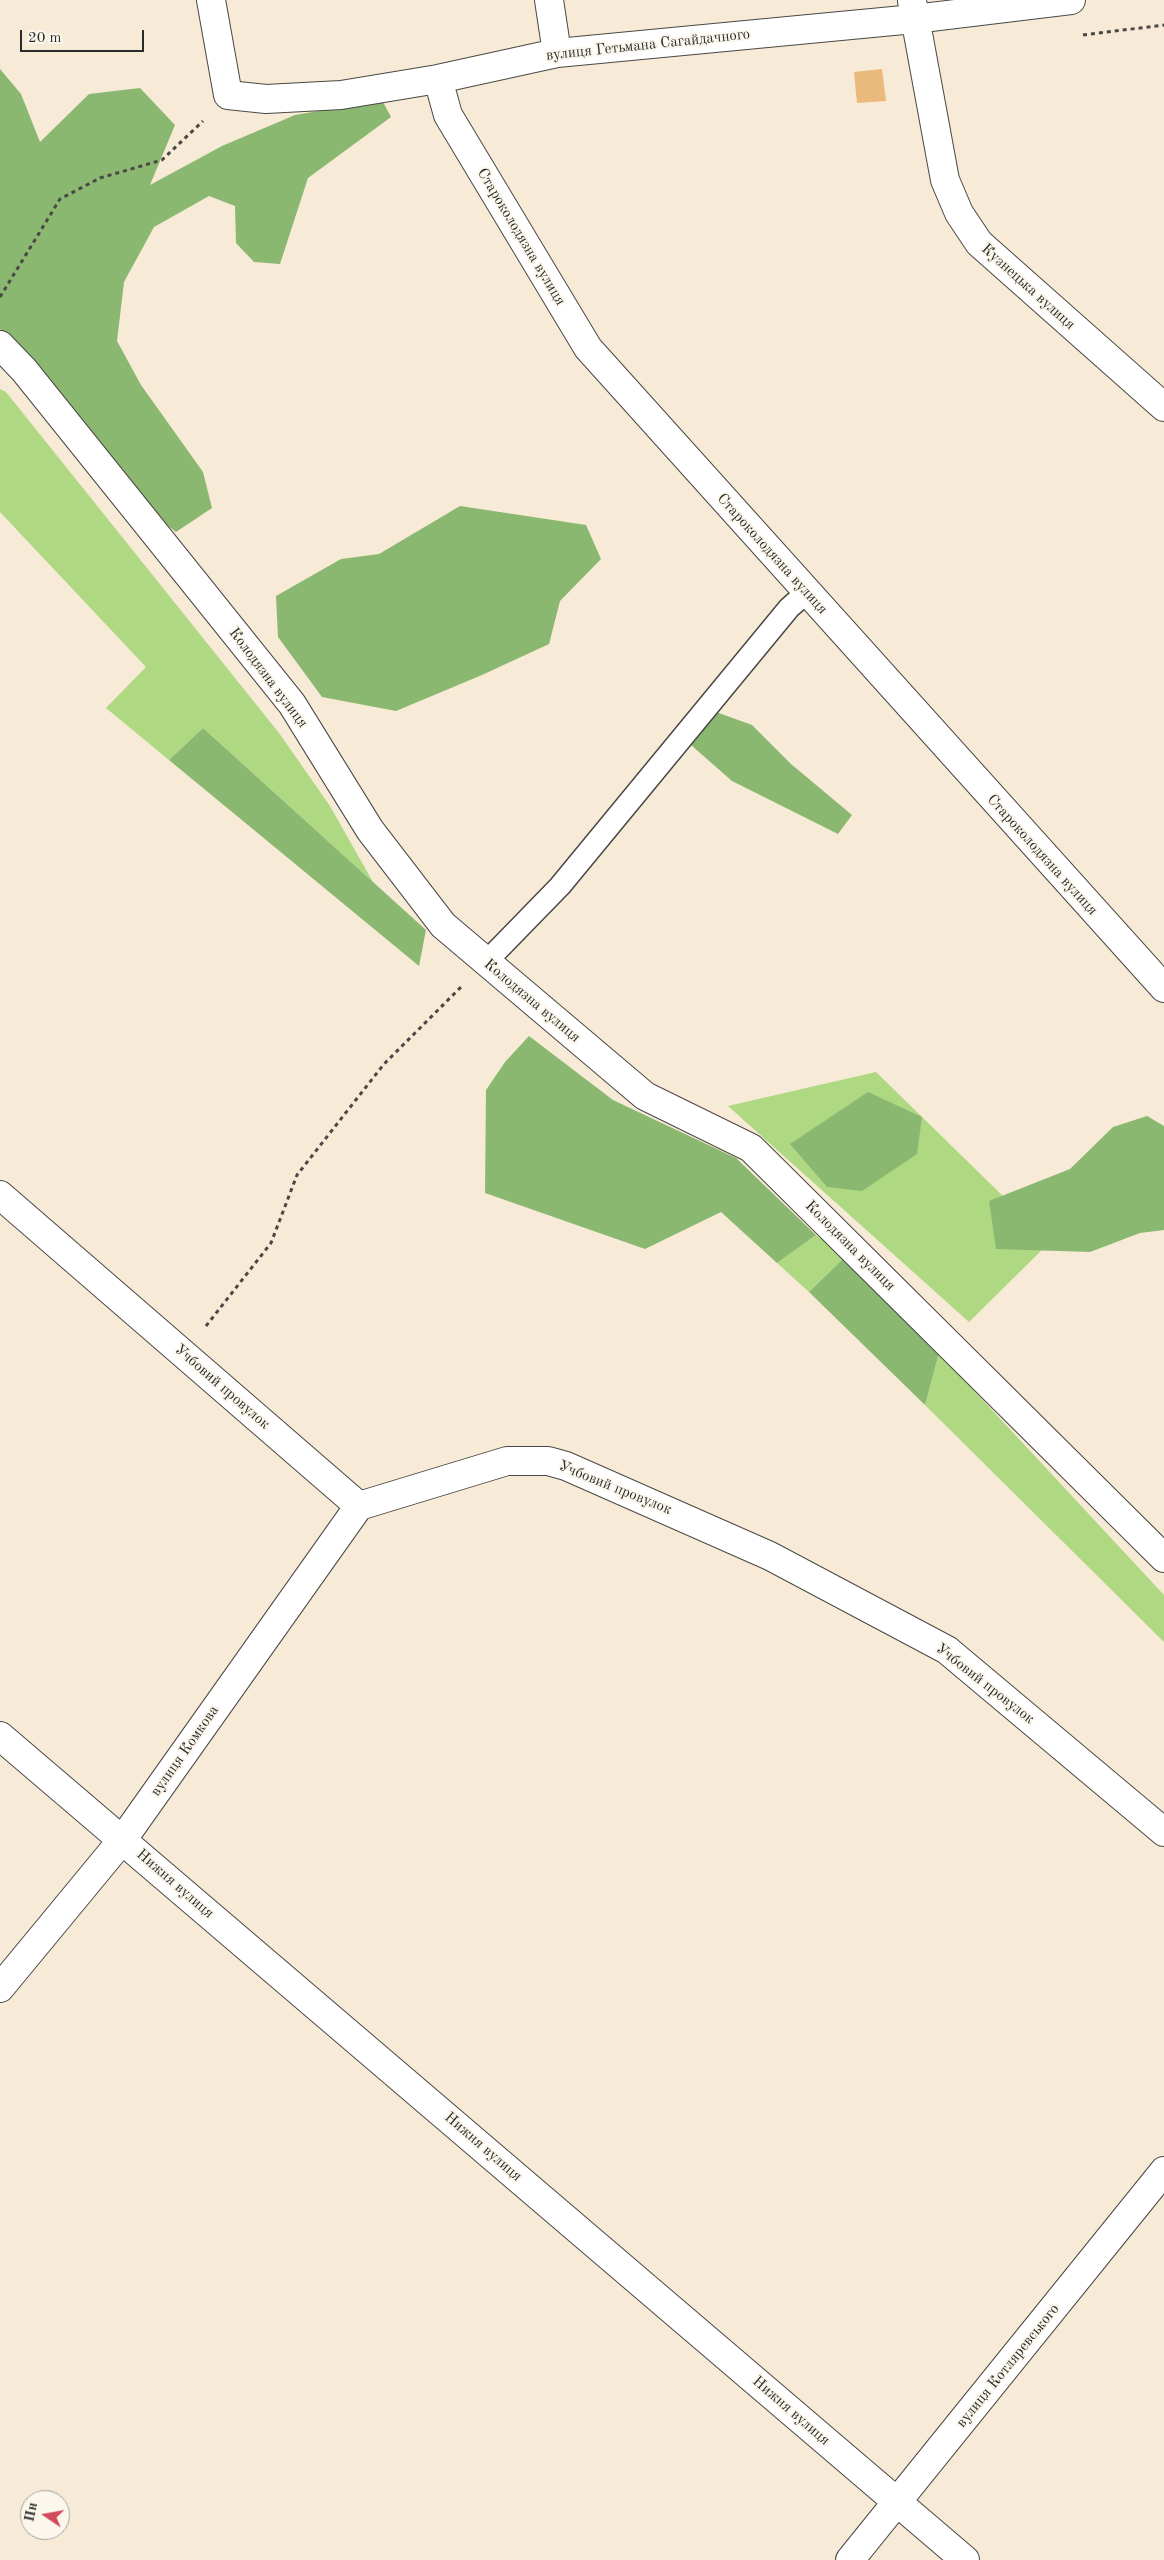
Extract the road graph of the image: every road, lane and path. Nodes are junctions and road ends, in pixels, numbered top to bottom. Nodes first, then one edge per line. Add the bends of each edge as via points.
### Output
1 (210, 0) edge
2 (549, 0) edge
3 (1070, 0) edge
4 (913, 10) edge
5 (557, 53) junction
6 (438, 79) junction
7 (228, 94) junction
8 (0, 297) edge
9 (0, 344) edge
10 (1164, 407) edge
11 (806, 592) junction
12 (486, 962) junction
13 (1164, 988) edge
14 (0, 1195) edge
15 (183, 1354) junction
16 (359, 1506) junction
17 (1164, 1558) edge
18 (0, 1736) edge
19 (1164, 1832) edge
20 (123, 1839) junction
21 (0, 1988) edge
22 (1164, 2171) edge
23 (898, 2502) junction
24 (850, 2560) edge
25 (965, 2560) edge

1 - 7 street
2 - 5 street
3 - 4 street, вулиця Гетьмана Сагайдачного
4 - 5 street, вулиця Гетьмана Сагайдачного
4 - 10 street, Кузнецька вулиця via 945,180 959,213 979,244
5 - 6 street, вулиця Гетьмана Сагайдачного
6 - 7 street, вулиця Гетьмана Сагайдачного via 341,95 266,99
6 - 11 street, Староколодязна вулиця via 448,115 588,348
7 - 8 path via 162,160 100,178 60,199
9 - 12 street, Колодязна вулиця via 292,704 370,830 443,925
11 - 12 lane via 789,608 560,886
11 - 13 street, Староколодязна вулиця
12 - 15 path via 384,1064 297,1175 271,1243
12 - 17 street, Колодязна вулиця via 645,1096 751,1148
14 - 15 street, Учбовий провулок
15 - 16 street, Учбовий провулок
16 - 19 street, Учбовий провулок via 507,1461 548,1461 566,1466 770,1556 947,1650
16 - 20 street, вулиця Комкова
18 - 20 street, Нижня вулиця
20 - 21 street, вулиця Комкова
20 - 23 street, Нижня вулиця
22 - 23 street, вулиця Котляревського
23 - 24 street, вулиця Котляревського
23 - 25 street, Нижня вулиця

